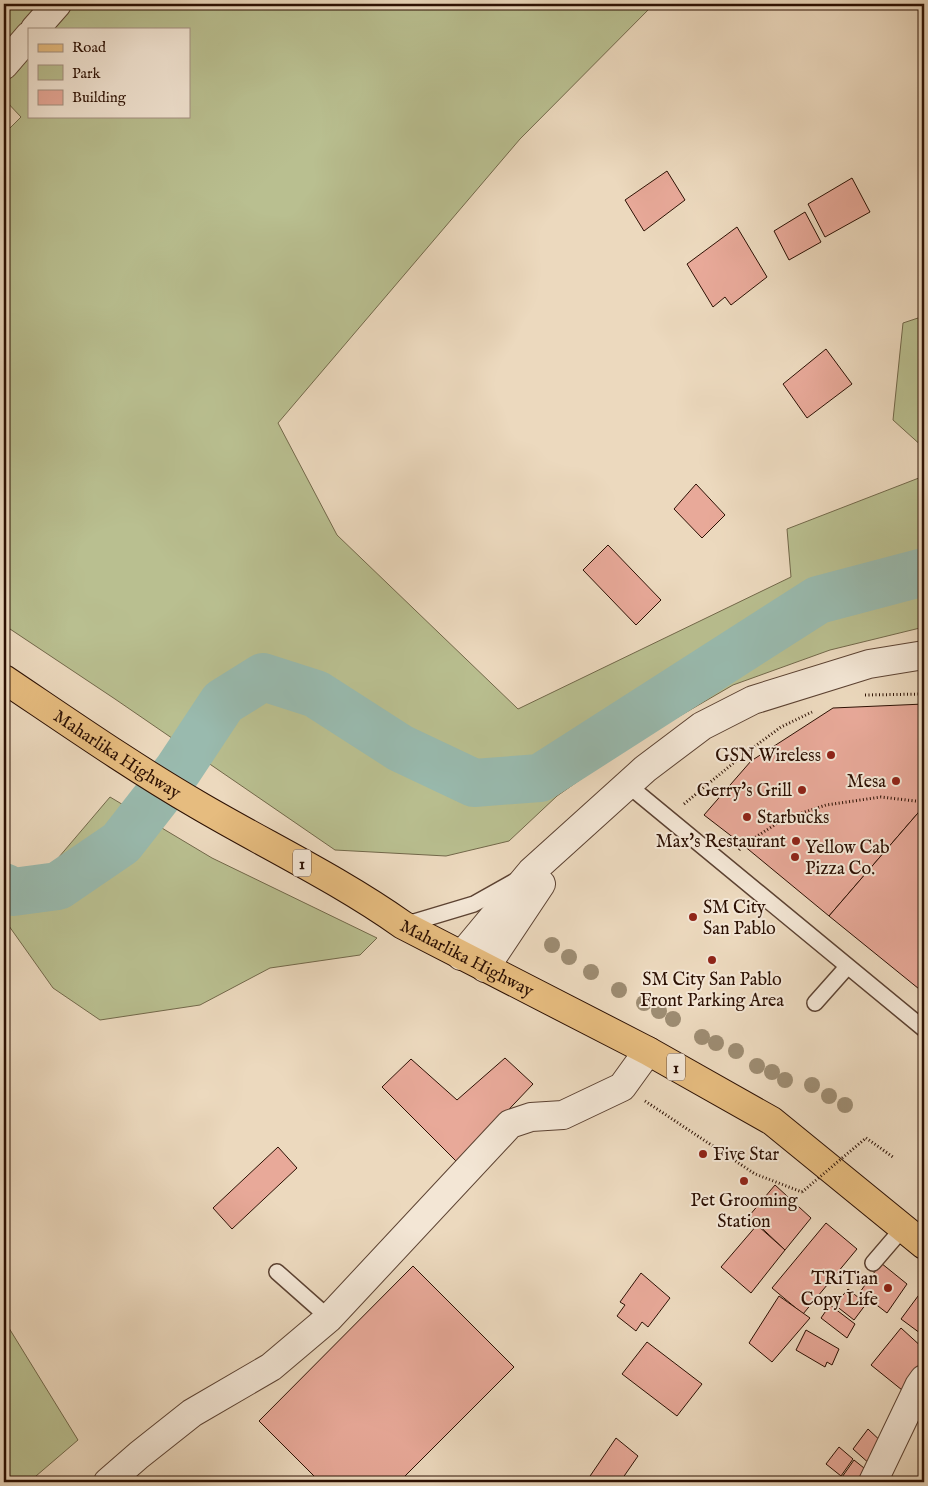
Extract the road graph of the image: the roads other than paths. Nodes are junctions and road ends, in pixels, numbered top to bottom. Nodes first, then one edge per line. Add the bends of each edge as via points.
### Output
1 (57, 4) edge
2 (36, 28) edge
3 (28, 37) edge
4 (4, 65) edge
5 (924, 655) edge
6 (4, 679) edge
7 (628, 785) junction
8 (565, 841) junction
9 (531, 872) junction
10 (404, 925) junction
11 (461, 956) junction
12 (847, 967) junction
13 (485, 968) junction
14 (815, 1003) dead end
15 (924, 1029) edge
16 (648, 1051) junction
17 (903, 1228) junction
18 (924, 1245) edge
19 (873, 1263) dead end
20 (277, 1272) dead end
21 (329, 1318) junction
22 (924, 1379) edge
23 (108, 1482) edge
24 (873, 1482) edge

1 - 2 street
3 - 4 street
5 - 7 street via 869,664 752,700 702,726
6 - 10 main road, Maharlika Highway / 1 via 198,805 371,902
7 - 8 street
7 - 12 lane
8 - 9 street
8 - 13 street via 550,871
9 - 10 lane via 474,904
9 - 11 street
10 - 11 main road, Maharlika Highway / 1
11 - 13 main road, Maharlika Highway / 1
12 - 14 lane
12 - 15 lane
13 - 16 main road, Maharlika Highway / 1
16 - 17 main road, Maharlika Highway / 1 via 772,1120
16 - 21 street via 622,1086 563,1115 530,1117 510,1124
17 - 18 main road, Maharlika Highway / 1
17 - 19 lane
20 - 21 lane
21 - 23 street via 271,1367 192,1413
22 - 24 street

